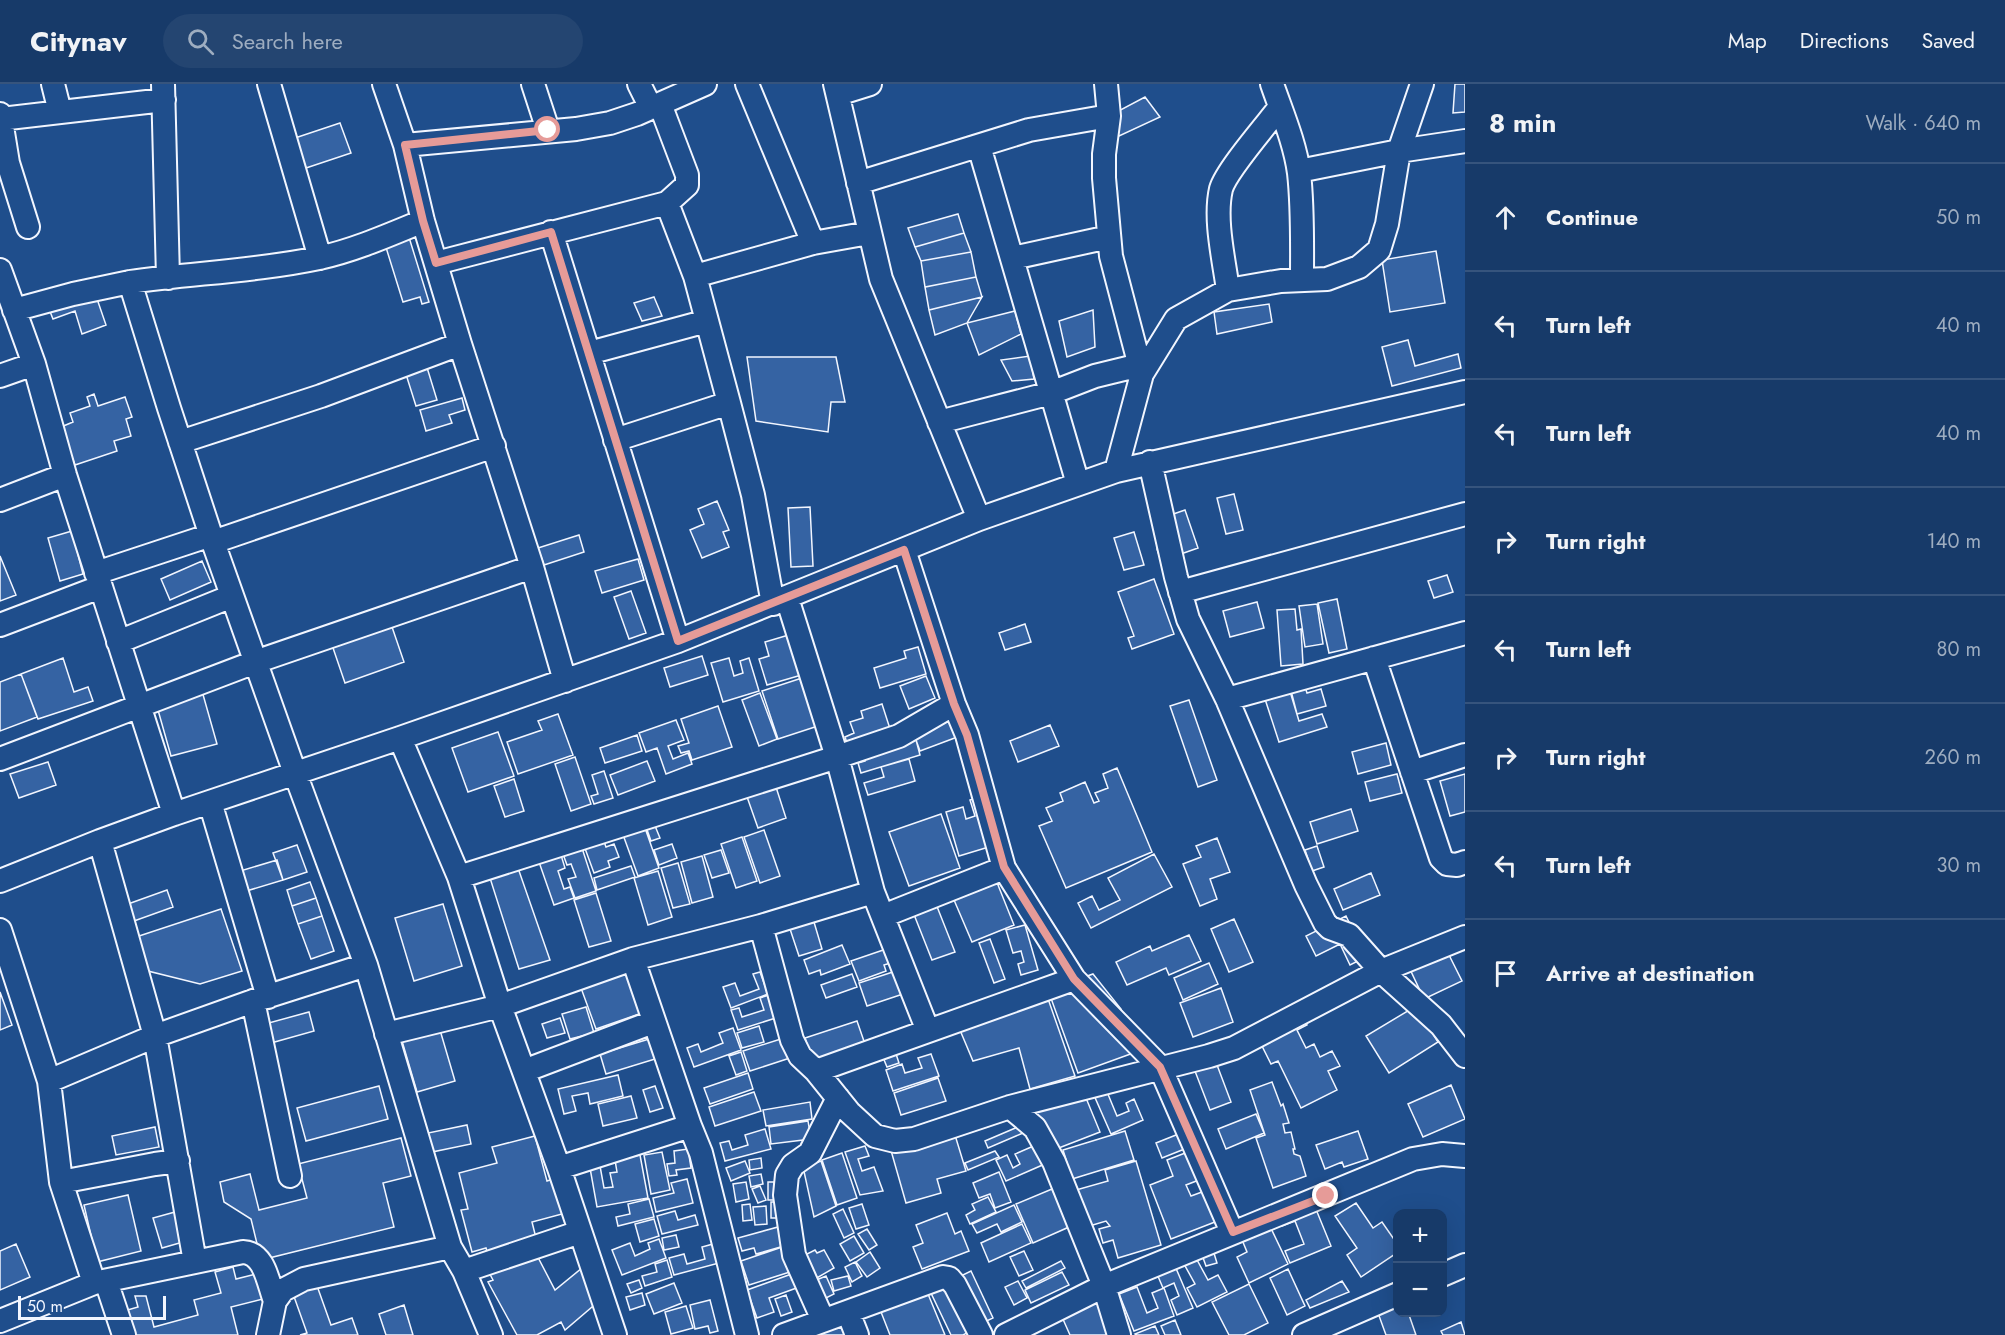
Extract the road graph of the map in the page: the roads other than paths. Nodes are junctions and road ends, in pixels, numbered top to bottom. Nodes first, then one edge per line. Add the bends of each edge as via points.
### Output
1 (53, 84) edge
2 (269, 84) edge
3 (384, 84) edge
4 (533, 84) edge
5 (639, 84) edge
6 (705, 84) edge
7 (747, 84) edge
8 (870, 84) edge
9 (1106, 84) edge
10 (1272, 84) edge
11 (1422, 84) edge
12 (836, 89) edge
13 (163, 92) edge
14 (655, 106) junction
15 (1280, 107) junction
16 (60, 112) junction
17 (1109, 116) junction
18 (0, 118) edge
19 (548, 130) junction
20 (1465, 141) edge
21 (405, 145) junction
22 (979, 146) junction
23 (1399, 151) junction
24 (1299, 171) junction
25 (858, 183) junction
26 (667, 203) junction
27 (423, 221) junction
28 (28, 227) dead end
29 (551, 232) junction
30 (869, 233) junction
31 (1109, 237) junction
32 (813, 243) junction
33 (320, 258) junction
34 (1013, 258) junction
35 (436, 263) junction
36 (0, 270) edge
37 (695, 276) junction
38 (168, 278) junction
39 (1302, 280) junction
40 (130, 282) junction
41 (1228, 290) junction
42 (14, 310) junction
43 (707, 321) junction
44 (460, 344) junction
45 (589, 353) junction
46 (34, 364) junction
47 (1141, 370) junction
48 (0, 376) edge
49 (1465, 392) edge
50 (1051, 393) junction
51 (729, 403) junction
52 (939, 422) junction
53 (615, 440) junction
54 (180, 442) junction
55 (494, 446) junction
56 (1150, 462) junction
57 (1116, 471) junction
58 (65, 475) junction
59 (1078, 484) junction
60 (0, 500) edge
61 (1465, 514) edge
62 (980, 519) junction
63 (212, 538) junction
64 (904, 550) junction
65 (532, 567) junction
66 (98, 580) junction
67 (1180, 592) junction
68 (232, 596) junction
69 (780, 601) junction
70 (0, 625) edge
71 (1465, 633) edge
72 (678, 641) junction
73 (118, 642) junction
74 (1374, 658) junction
75 (255, 663) junction
76 (565, 681) junction
77 (1227, 699) junction
78 (954, 704) junction
79 (140, 707) junction
80 (400, 738) junction
81 (1465, 755) edge
82 (837, 758) junction
83 (0, 759) edge
84 (1412, 772) junction
85 (295, 773) junction
86 (210, 802) junction
87 (174, 814) junction
88 (100, 841) junction
89 (1465, 862) edge
90 (1004, 867) junction
91 (459, 877) junction
92 (0, 881) edge
93 (873, 892) junction
94 (883, 916) junction
95 (761, 926) junction
96 (0, 930) edge
97 (1465, 937) edge
98 (633, 959) junction
99 (366, 965) junction
100 (1382, 971) junction
101 (1074, 979) junction
102 (260, 999) junction
103 (500, 1006) junction
104 (653, 1022) junction
105 (928, 1031) junction
106 (386, 1034) junction
107 (155, 1036) junction
108 (1463, 1050) edge
109 (1160, 1067) junction
110 (524, 1071) junction
111 (816, 1071) junction
112 (49, 1081) junction
113 (838, 1098) junction
114 (1010, 1107) junction
115 (690, 1126) junction
116 (1465, 1156) edge
117 (178, 1161) junction
118 (559, 1168) junction
119 (290, 1176) dead end
120 (61, 1182) junction
121 (580, 1232) junction
122 (1233, 1232) junction
123 (450, 1247) junction
124 (195, 1262) junction
125 (1465, 1265) edge
126 (464, 1271) junction
127 (1447, 1273) edge
128 (100, 1282) junction
129 (1104, 1286) junction
130 (1393, 1296) edge
131 (275, 1301) junction
132 (848, 1312) junction
133 (823, 1320) junction
134 (0, 1321) edge
135 (124, 1335) edge
136 (268, 1335) edge
137 (491, 1335) edge
138 (615, 1335) edge
139 (747, 1335) edge
140 (784, 1335) edge
141 (857, 1335) edge
142 (981, 1335) edge
143 (1006, 1335) edge
144 (1119, 1335) edge
145 (1304, 1335) edge

1 - 16 street
2 - 33 street
3 - 21 street
4 - 19 street
5 - 14 street
6 - 14 street
7 - 32 street
8 - 12 street
9 - 17 street
10 - 15 street
11 - 23 street
12 - 25 street
13 - 16 street
13 - 38 street
14 - 19 street via 610,123
14 - 26 street via 687,175 687,185
15 - 24 street
15 - 41 street via 1222,187 1218,207
16 - 18 street
17 - 22 street via 1029,130
17 - 31 street via 1104,154
18 - 28 street via 8,163
19 - 21 street
20 - 23 street
21 - 27 street
22 - 25 street
22 - 34 street
23 - 24 street
23 - 39 street via 1379,250 1359,267 1327,279
24 - 39 street
25 - 30 street
26 - 29 street
26 - 37 street
27 - 33 street
27 - 35 street
29 - 35 street
29 - 45 street
30 - 32 street
30 - 52 street via 881,279
31 - 34 street
31 - 47 street
32 - 37 street
33 - 38 street
34 - 50 street
35 - 44 street
36 - 42 street
37 - 43 street
38 - 40 street
39 - 41 street
40 - 42 street
40 - 54 street
41 - 47 street via 1176,319
42 - 46 street
43 - 45 street
43 - 51 street
44 - 54 street via 321,396
44 - 55 street
45 - 53 street
46 - 48 street
46 - 58 street
47 - 50 street via 1095,376
47 - 57 street
49 - 56 street
50 - 52 street
50 - 59 street
51 - 53 street
51 - 69 street
52 - 62 street
53 - 72 street
54 - 63 street
55 - 63 street
55 - 65 street
56 - 57 street
56 - 67 street
57 - 59 street
58 - 60 street
58 - 66 street
59 - 62 street
61 - 67 street
62 - 64 street
63 - 66 street
63 - 68 street
64 - 69 street
64 - 78 street
65 - 75 street
65 - 76 street
66 - 70 street
66 - 73 street
67 - 77 street via 1188,619
68 - 73 street
68 - 75 street
69 - 72 street
69 - 82 street
71 - 74 street
72 - 76 street
73 - 79 street
74 - 77 street
74 - 84 street
75 - 79 street
75 - 85 street
76 - 80 street
77 - 100 street via 1325,923 1349,935
78 - 82 street via 899,735
78 - 90 street via 967,735
79 - 83 street
79 - 87 street
80 - 85 street
80 - 91 street
81 - 84 street
82 - 91 street
82 - 93 street
84 - 89 street via 1441,858 1447,864
85 - 86 street
85 - 99 street
86 - 87 street
86 - 102 street
87 - 88 street
88 - 92 street
88 - 107 street
90 - 94 street
90 - 101 street
91 - 103 street
93 - 94 street
93 - 95 street
94 - 105 street
95 - 98 street
95 - 111 street via 792,1040 800,1056
96 - 112 street
97 - 100 street
98 - 103 street
98 - 104 street
99 - 102 street
99 - 106 street
100 - 108 street
100 - 109 street via 1234,1048
101 - 105 street
101 - 109 street
102 - 107 street
102 - 119 street
103 - 106 street
103 - 110 street
104 - 110 street
104 - 115 street
105 - 111 street
106 - 123 street
107 - 112 street
107 - 117 street
109 - 114 street
109 - 122 street
110 - 118 street
111 - 113 street
112 - 120 street
113 - 114 street via 875,1136 895,1141 914,1139
113 - 133 street via 810,1153 793,1165 787,1175 785,1195 794,1255
114 - 129 street via 1035,1128 1054,1162
115 - 118 street
115 - 139 street via 701,1153
116 - 122 street via 1442,1154 1413,1159
117 - 120 street
117 - 124 street
118 - 121 street
120 - 128 street
121 - 126 street
121 - 138 street
122 - 129 street
123 - 126 street
123 - 131 street via 304,1279 282,1290
124 - 128 street
124 - 131 street via 251,1253 259,1258
125 - 127 street
126 - 137 street
128 - 134 street
128 - 135 street
129 - 143 street
129 - 144 street
130 - 145 street
131 - 136 street
132 - 133 street
132 - 141 street
132 - 142 street via 934,1279 950,1278
133 - 140 street

